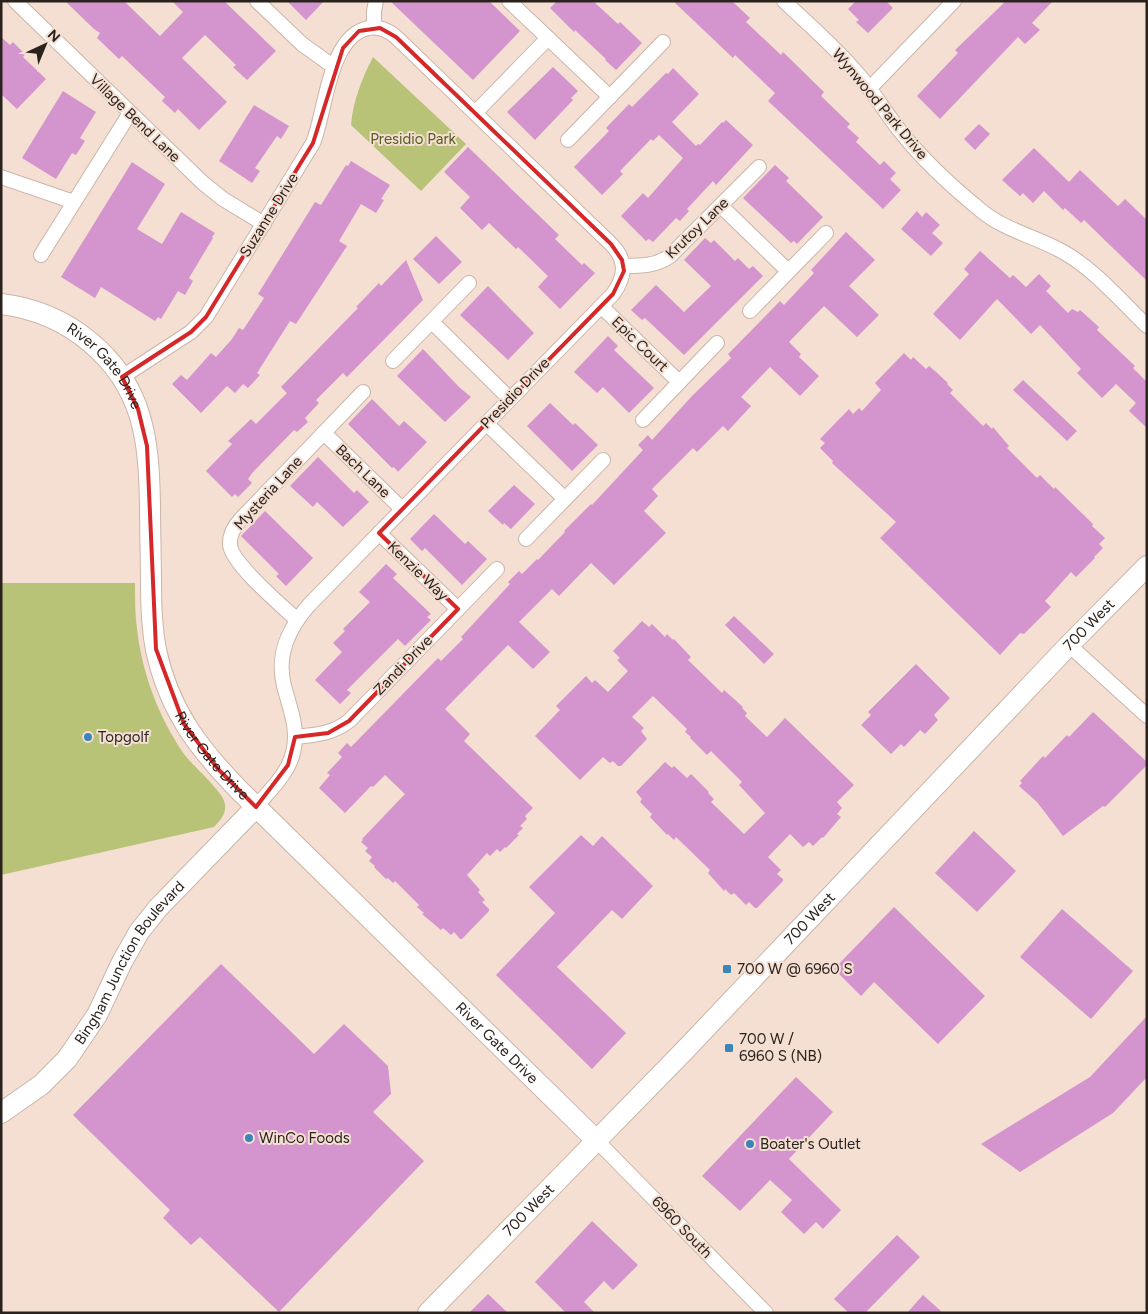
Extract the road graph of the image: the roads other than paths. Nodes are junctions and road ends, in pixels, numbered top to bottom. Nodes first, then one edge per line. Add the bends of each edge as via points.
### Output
1 (15, 1) edge
2 (257, 1) edge
3 (376, 1) edge
4 (510, 1) edge
5 (784, 1) edge
6 (954, 1) edge
7 (374, 27) junction
8 (548, 38) junction
9 (663, 42) dead end
10 (334, 68) junction
11 (870, 88) junction
12 (610, 98) junction
13 (130, 113) junction
14 (475, 113) junction
15 (568, 140) dead end
16 (758, 167) dead end
17 (1, 177) edge
18 (74, 202) junction
19 (721, 206) junction
20 (264, 224) junction
21 (826, 233) dead end
22 (41, 255) dead end
23 (624, 266) junction
24 (788, 272) junction
25 (470, 283) dead end
26 (1, 304) edge
27 (601, 306) junction
28 (750, 311) dead end
29 (432, 322) junction
30 (1147, 326) edge
31 (717, 343) dead end
32 (393, 361) dead end
33 (122, 377) junction
34 (679, 382) junction
35 (363, 392) dead end
36 (510, 399) junction
37 (643, 420) dead end
38 (486, 423) junction
39 (324, 433) junction
40 (604, 460) dead end
41 (565, 499) junction
42 (402, 509) junction
43 (379, 533) junction
44 (526, 539) dead end
45 (1147, 566) edge
46 (496, 569) dead end
47 (458, 609) junction
48 (297, 620) junction
49 (1069, 645) junction
50 (1147, 716) edge
51 (296, 737) junction
52 (256, 807) junction
53 (1, 1113) edge
54 (597, 1141) junction
55 (428, 1313) edge
56 (766, 1313) edge

1 - 13 street, Village Bend Lane
2 - 10 street via 302,44
3 - 7 street
4 - 8 street
5 - 11 street, Wynwood Park Drive
6 - 11 street
7 - 10 street, Suzanne Drive via 359,31 348,40
7 - 14 street via 396,37
8 - 12 street
8 - 14 street
9 - 12 street
10 - 20 street, Suzanne Drive via 313,143
11 - 30 street, Wynwood Park Drive via 913,146 979,210 1003,226 1053,246 1077,260
12 - 15 street
13 - 18 street
13 - 20 street, Village Bend Lane via 212,191
14 - 23 street via 611,244
16 - 19 street, Krutoy Lane
17 - 18 street
18 - 22 street
19 - 23 street, Krutoy Lane via 664,260 644,266
19 - 24 street
20 - 33 street, Suzanne Drive via 202,322
21 - 24 street
23 - 27 street, Presidio Drive via 620,283
24 - 28 street
25 - 29 street
26 - 33 street, River Gate Drive via 39,312 73,329 104,354
27 - 34 street, Epic Court
27 - 36 street, Presidio Drive
29 - 32 street
29 - 36 street
31 - 34 street, Epic Court
33 - 52 street, River Gate Drive via 138,409 147,446 152,616 161,668 175,706 194,740
34 - 37 street, Epic Court
35 - 39 street, Mysteria Lane
36 - 38 street, Presidio Drive
38 - 41 street
38 - 42 street, Presidio Drive
39 - 42 street, Bach Lane
39 - 48 street, Mysteria Lane via 240,520 230,537 231,551 238,563
40 - 41 street
41 - 44 street
42 - 43 street, Presidio Drive
43 - 47 street, Kenzie Way
43 - 48 street, Presidio Drive
45 - 49 street, 700 West
46 - 47 street, Zandi Drive
47 - 51 street, Zandi Drive via 349,721 328,733
48 - 51 street, Presidio Drive via 289,632 281,664
49 - 50 street
49 - 54 street, 700 West
51 - 52 street, Presidio Drive via 288,765
52 - 53 street, Bingham Junction Boulevard via 158,908 139,932 78,1046 41,1085
52 - 54 street, River Gate Drive
54 - 55 street, 700 West
54 - 56 street, 6960 South

